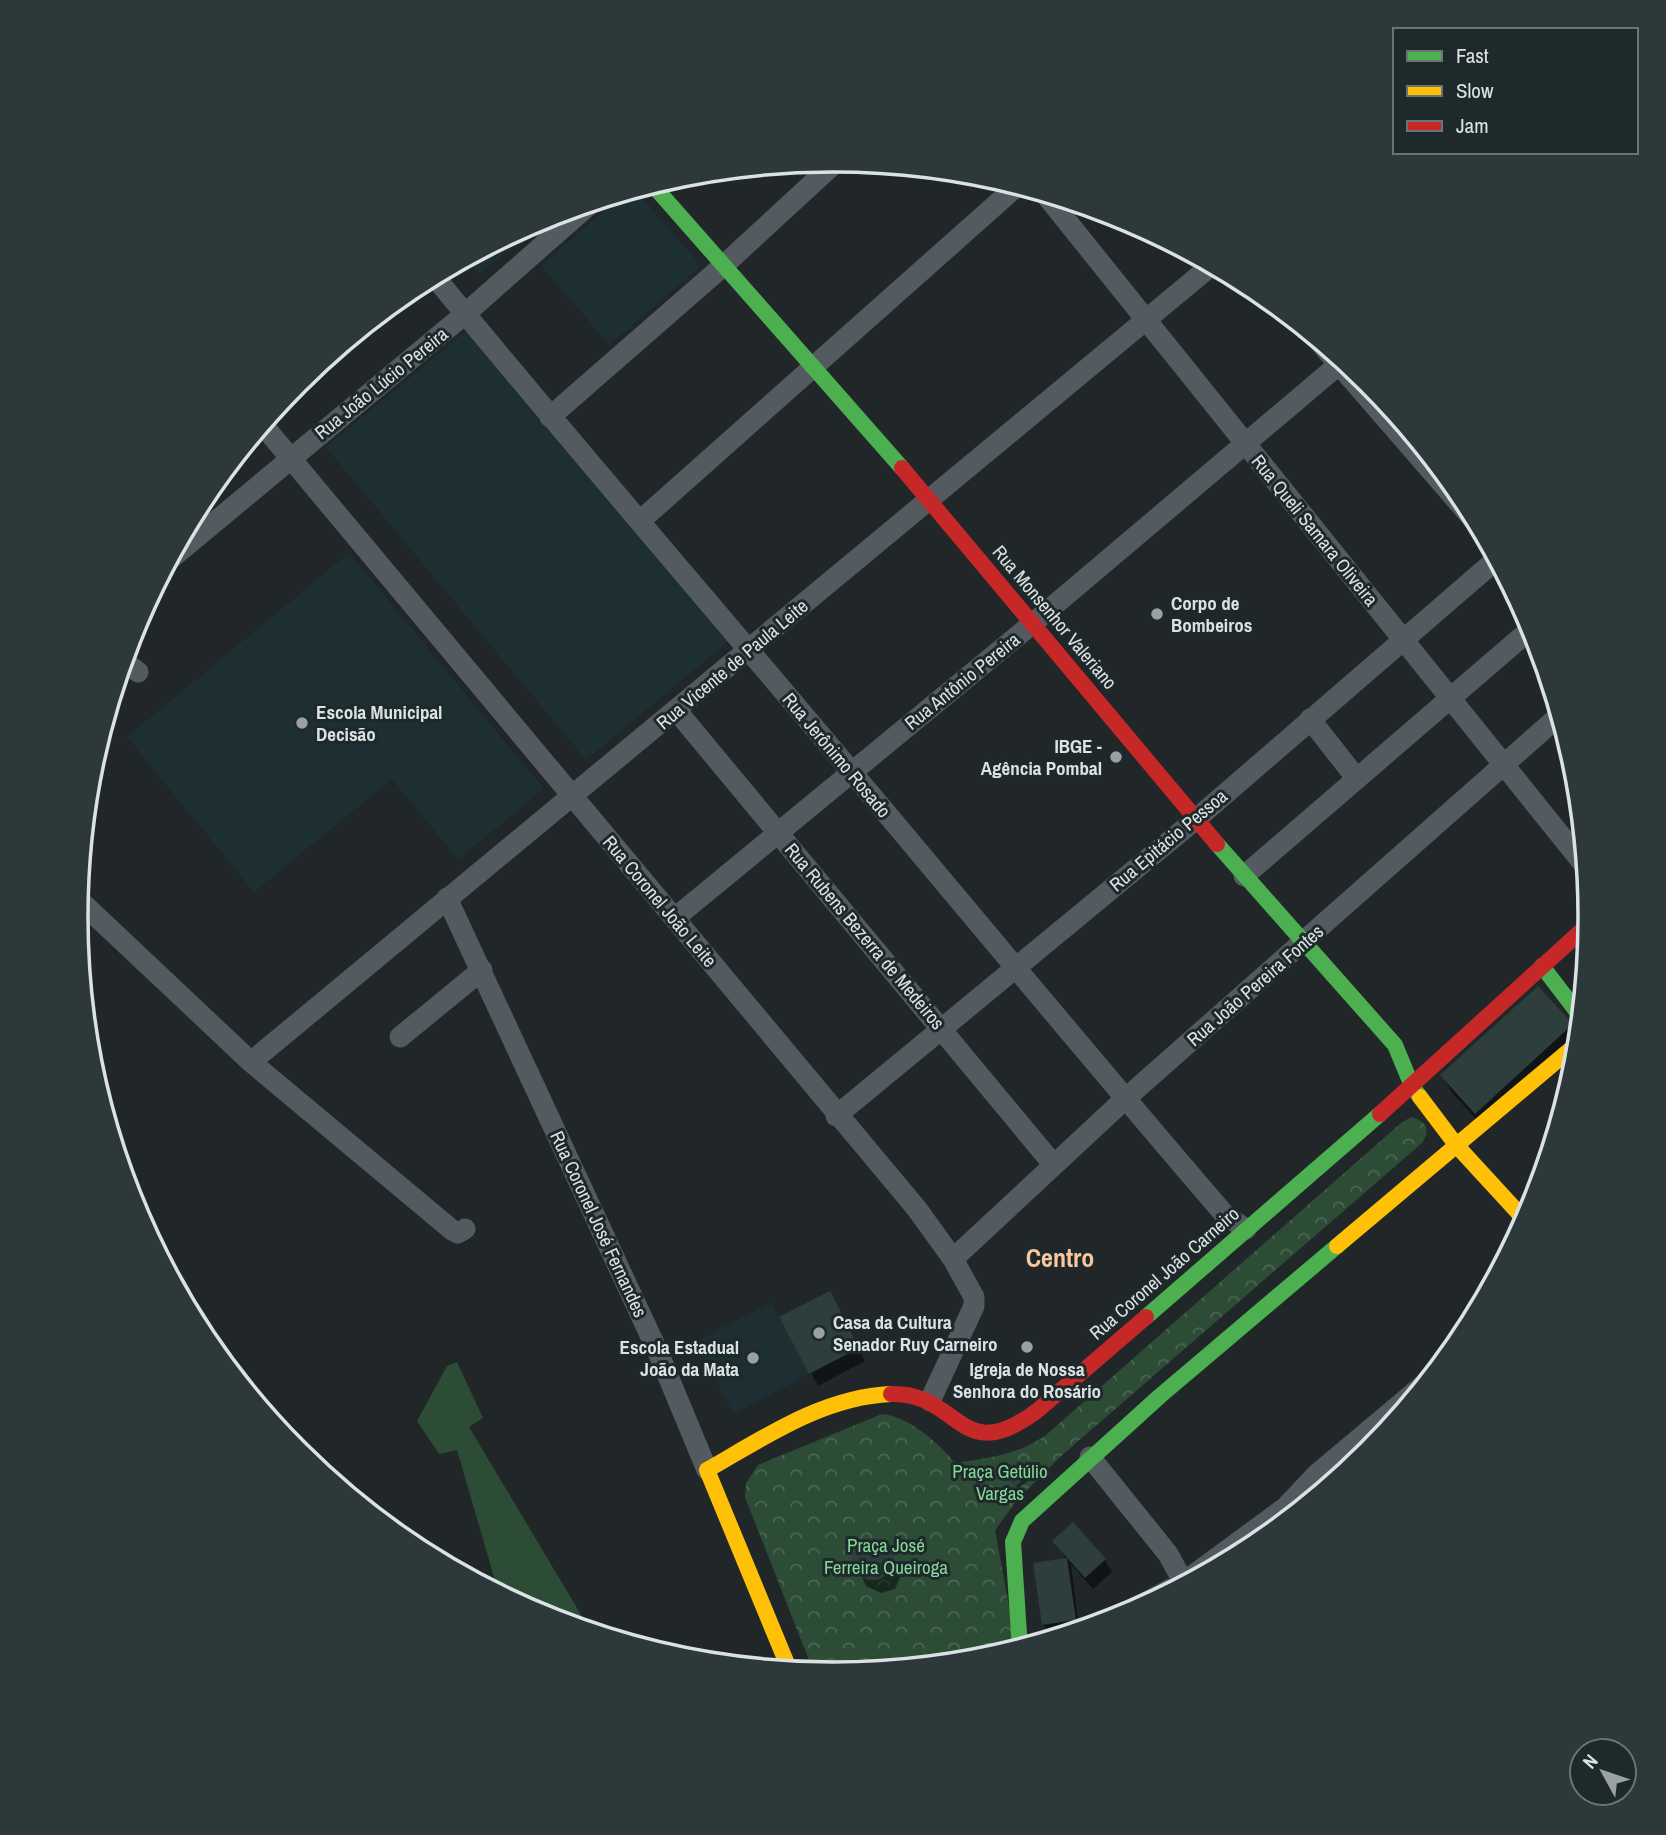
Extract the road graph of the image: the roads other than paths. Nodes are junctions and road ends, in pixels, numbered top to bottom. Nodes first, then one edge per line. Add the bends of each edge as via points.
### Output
1 (825, 172) edge
2 (659, 193) edge
3 (1009, 193) edge
4 (1055, 206) edge
5 (572, 220) edge
6 (723, 266) junction
7 (1205, 271) edge
8 (441, 284) edge
9 (465, 314) junction
10 (1146, 320) junction
11 (814, 365) junction
12 (1335, 367) edge
13 (550, 417) junction
14 (268, 432) edge
15 (1245, 443) junction
16 (290, 457) junction
17 (931, 500) junction
18 (640, 521) junction
19 (186, 546) edge
20 (1490, 565) edge
21 (1032, 624) junction
22 (1523, 636) edge
23 (1402, 638) junction
24 (747, 651) junction
25 (1451, 699) junction
26 (676, 710) junction
27 (1310, 719) junction
28 (1552, 721) edge
29 (1504, 764) junction
30 (852, 772) junction
31 (1357, 779) junction
32 (571, 796) junction
33 (1195, 820) junction
34 (778, 832) junction
35 (1575, 854) edge
36 (1244, 876) junction
37 (447, 898) junction
38 (88, 909) edge
39 (676, 917) junction
40 (1578, 934) edge
41 (1304, 942) junction
42 (1542, 966) junction
43 (1014, 967) junction
44 (482, 970) junction
45 (1573, 1006) edge
46 (942, 1027) junction
47 (400, 1037) dead end
48 (1566, 1054) edge
49 (251, 1062) junction
50 (1412, 1086) junction
51 (1125, 1099) junction
52 (836, 1116) junction
53 (1457, 1146) junction
54 (1053, 1164) junction
55 (1518, 1212) edge
56 (465, 1229) dead end
57 (1246, 1229) junction
58 (953, 1259) junction
59 (930, 1401) junction
60 (1363, 1442) edge
61 (1090, 1457) junction
62 (707, 1469) junction
63 (1321, 1481) edge
64 (1291, 1506) edge
65 (1286, 1507) junction
66 (1242, 1540) edge
67 (1180, 1577) edge
68 (1019, 1640) edge
69 (785, 1661) edge

1 - 6 street
2 - 6 main road, Rua Monsenhor Valeriano
3 - 11 street
4 - 10 street, Rua Queli Samara Oliveira
5 - 9 street, Rua João Lúcio Pereira
6 - 11 main road, Rua Monsenhor Valeriano
6 - 13 street
7 - 10 street, Rua Vicente de Paula Leite
8 - 9 street, Rua Jerônimo Rosado
9 - 13 street, Rua Jerônimo Rosado
9 - 16 street, Rua João Lúcio Pereira
10 - 15 street, Rua Queli Samara Oliveira
10 - 17 street, Rua Vicente de Paula Leite
11 - 17 main road, Rua Monsenhor Valeriano
11 - 18 street
12 - 15 street, Rua Antônio Pereira
13 - 18 street, Rua Jerônimo Rosado
14 - 16 street, Rua Coronel João Leite
15 - 21 street, Rua Antônio Pereira
15 - 23 street, Rua Queli Samara Oliveira
16 - 19 street, Rua João Lúcio Pereira
16 - 32 street, Rua Coronel João Leite
17 - 21 main road, Rua Monsenhor Valeriano
17 - 24 street, Rua Vicente de Paula Leite
18 - 24 street, Rua Jerônimo Rosado
20 - 23 street, Rua Epitácio Pessoa
21 - 30 street, Rua Antônio Pereira
21 - 33 main road, Rua Monsenhor Valeriano
22 - 25 street
23 - 25 street, Rua Queli Samara Oliveira
23 - 27 street, Rua Epitácio Pessoa
24 - 26 street, Rua Vicente de Paula Leite
24 - 30 street, Rua Jerônimo Rosado
25 - 29 street, Rua Queli Samara Oliveira
25 - 31 street
26 - 32 street, Rua Vicente de Paula Leite
26 - 34 street, Rua Rubens Bezerra de Medeiros
27 - 31 street
27 - 33 street, Rua Epitácio Pessoa
28 - 29 street, Rua João Pereira Fontes
29 - 35 street, Rua Queli Samara Oliveira
29 - 41 street, Rua João Pereira Fontes
30 - 34 street, Rua Antônio Pereira
30 - 43 street, Rua Jerônimo Rosado
31 - 36 street
32 - 37 street, Rua Vicente de Paula Leite
32 - 39 street, Rua Coronel João Leite
33 - 36 main road, Rua Monsenhor Valeriano
33 - 43 street, Rua Epitácio Pessoa
34 - 39 street, Rua Antônio Pereira
34 - 46 street, Rua Rubens Bezerra de Medeiros
36 - 41 main road, Rua Monsenhor Valeriano
37 - 44 street, Rua Coronel José Fernandes
37 - 49 street, Rua Vicente de Paula Leite
38 - 49 street
39 - 52 street, Rua Coronel João Leite
40 - 42 main road, Rua Coronel João Carneiro
41 - 50 main road, Rua Monsenhor Valeriano via 1395,1045
41 - 51 street, Rua João Pereira Fontes
42 - 45 main road
42 - 50 main road, Rua Coronel João Carneiro
43 - 46 street, Rua Epitácio Pessoa
43 - 51 street, Rua Jerônimo Rosado
44 - 47 street
44 - 62 street, Rua Coronel José Fernandes
46 - 52 street, Rua Epitácio Pessoa
46 - 54 street, Rua Rubens Bezerra de Medeiros
48 - 53 main road
49 - 56 street via 452,1230
50 - 53 main road, Rua Monsenhor Valeriano
50 - 57 main road, Rua Coronel João Carneiro
51 - 54 street, Rua João Pereira Fontes
51 - 57 street, Rua Jerônimo Rosado via 1225,1215
52 - 58 street, Rua Coronel João Leite
53 - 55 main road, Rua Monsenhor Valeriano
53 - 61 main road
54 - 58 street, Rua João Pereira Fontes
57 - 59 main road, Rua Coronel João Carneiro via 1016,1426 996,1433 973,1432
58 - 59 street, Rua Coronel João Leite via 974,1297 974,1306
59 - 62 main road, Rua Coronel João Carneiro via 892,1394 826,1407
60 - 63 street
61 - 67 street via 1168,1554
61 - 68 main road via 1040,1502 1016,1532
62 - 69 main road, Rua Coronel José Fernandes
63 - 65 street
64 - 65 street
65 - 66 street

